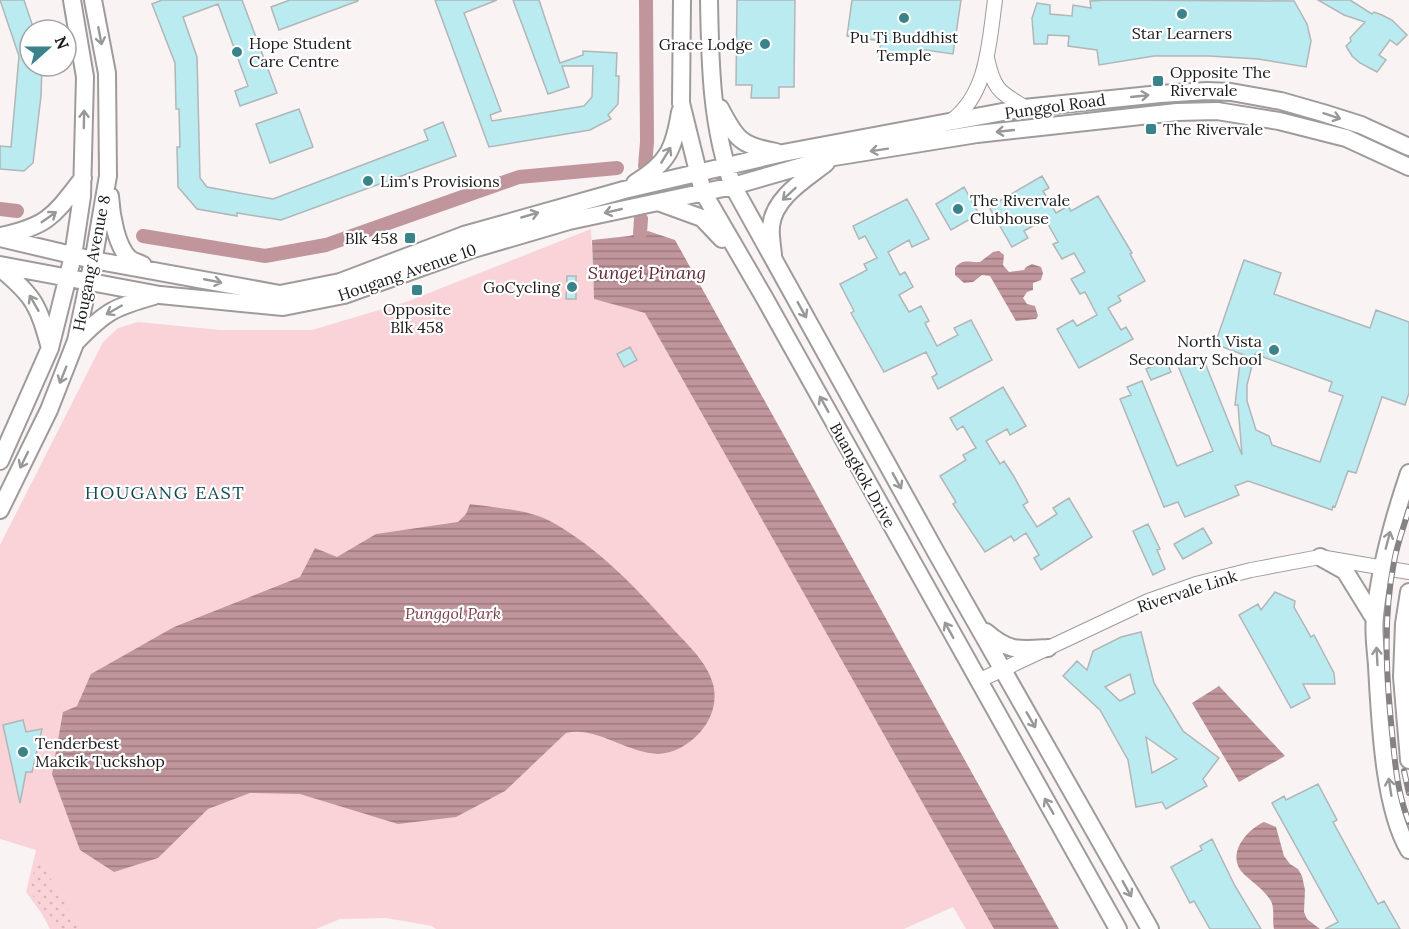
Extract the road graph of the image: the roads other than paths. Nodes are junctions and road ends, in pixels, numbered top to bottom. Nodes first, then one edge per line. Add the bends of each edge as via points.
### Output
1 (72, 0) edge
2 (93, 0) edge
3 (682, 0) edge
4 (709, 0) edge
5 (995, 0) edge
6 (987, 56) junction
7 (712, 81) junction
8 (681, 103) junction
9 (1026, 108) junction
10 (949, 122) junction
11 (1409, 147) edge
12 (783, 153) junction
13 (834, 157) junction
14 (726, 167) junction
15 (1409, 167) edge
16 (697, 174) junction
17 (108, 176) junction
18 (83, 178) junction
19 (733, 186) junction
20 (624, 190) junction
21 (703, 192) junction
22 (657, 201) junction
23 (0, 237) edge
24 (73, 256) junction
25 (740, 257) junction
26 (773, 259) junction
27 (93, 260) junction
28 (0, 267) edge
29 (155, 271) junction
30 (69, 278) junction
31 (88, 282) junction
32 (160, 295) junction
33 (76, 341) junction
34 (50, 348) junction
35 (0, 461) edge
36 (1409, 473) edge
37 (0, 510) edge
38 (1320, 557) junction
39 (1381, 566) junction
40 (1409, 572) edge
41 (1409, 592) edge
42 (1374, 618) junction
43 (978, 625) junction
44 (1048, 648) junction
45 (1002, 669) junction
46 (978, 681) junction
47 (1409, 760) edge
48 (1409, 850) edge
49 (1118, 929) edge
50 (1150, 929) edge

18 -> 1 main road, Hougang Avenue 8 via 85,76
2 -> 17 main road, Hougang Avenue 8 via 107,73
3 - 8 main road, Buangkok Drive
4 - 7 main road, Buangkok Drive
5 - 6 street
6 - 9 street via 998,89
6 - 10 street via 971,101 964,112
7 - 12 main road via 720,107 742,141 754,148
7 - 14 main road, Buangkok Drive
8 - 16 main road, Buangkok Drive
20 -> 8 main road via 653,172 667,157
9 - 10 main road, Punggol Road
9 -> 11 main road, Punggol Road via 1160,94 1231,92 1323,113
10 - 12 main road, Punggol Road
12 - 14 main road, Punggol Road
15 -> 13 main road, Punggol Road via 1346,138 1217,111 977,134
13 - 19 main road, Punggol Road
13 -> 26 main road via 778,204 771,225
14 - 16 main road, Punggol Road
14 - 19 main road, Buangkok Drive
16 - 20 main road, Hougang Avenue 10
16 - 21 main road, Buangkok Drive
17 - 27 main road, Hougang Avenue 8
17 - 29 main road via 113,223 123,250 130,259
23 -> 18 main road via 45,221 59,210
18 - 24 main road, Hougang Avenue 8
19 - 21 main road, Punggol Road
19 - 26 main road, Buangkok Drive
29 -> 20 main road, Hougang Avenue 10 via 280,294 340,282 464,235
21 - 22 main road, Hougang Avenue 10
21 - 25 main road, Buangkok Drive
22 - 25 main road via 702,218
22 -> 32 main road, Hougang Avenue 10 via 470,250 344,296 283,307
23 - 24 main road, Hougang Avenue 10
24 - 27 main road, Hougang Avenue 10
24 - 30 main road, Hougang Avenue 8
46 -> 25 main road, Buangkok Drive
26 -> 43 main road, Buangkok Drive
27 - 29 main road, Hougang Avenue 10
27 - 31 main road, Hougang Avenue 8
28 - 30 main road, Hougang Avenue 10
34 -> 28 main road via 34,300
30 - 31 main road, Hougang Avenue 10
30 - 34 main road, Hougang Avenue 8
31 - 32 main road, Hougang Avenue 10
31 - 33 main road, Hougang Avenue 8
32 -> 33 main road via 111,311
33 -> 37 main road, Hougang Avenue 8 via 49,410
34 - 35 main road, Hougang Avenue 8
39 -> 36 main road
38 - 39 street, Rivervale Link
38 - 42 main road via 1345,571
38 - 44 street, Rivervale Link via 1196,584 1148,601
39 - 40 street, Rivervale Link
39 - 42 main road
41 - 47 main road via 1401,677
48 -> 42 main road via 1398,826 1383,747
43 - 44 main road via 1006,647
43 - 45 main road, Buangkok Drive
44 - 45 street, Rivervale Link
45 - 46 street, Rivervale Link
45 -> 50 main road, Buangkok Drive
49 -> 46 main road, Buangkok Drive

